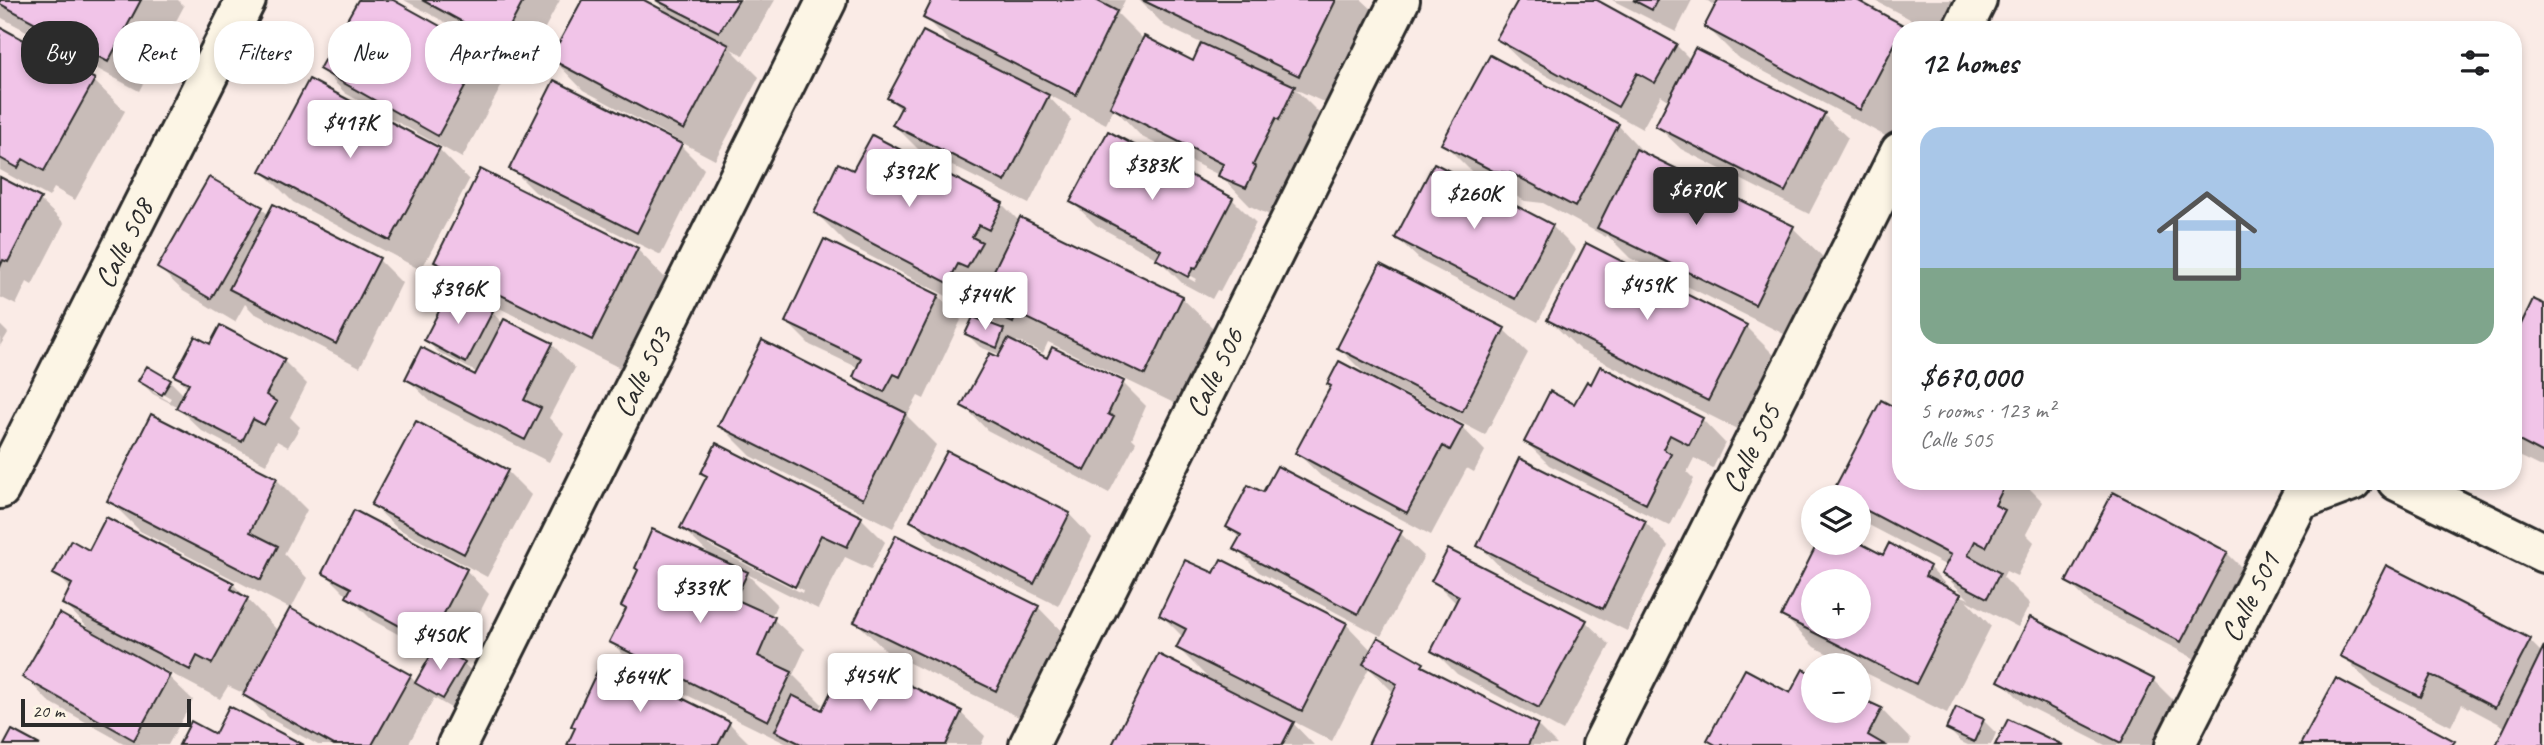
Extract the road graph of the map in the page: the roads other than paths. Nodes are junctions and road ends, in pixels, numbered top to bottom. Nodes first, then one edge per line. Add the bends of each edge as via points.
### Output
1 (246, 0) edge
2 (827, 0) edge
3 (1400, 0) edge
4 (1977, 0) edge
5 (1966, 21) edge
6 (1892, 168) edge
7 (0, 489) edge
8 (2328, 490) edge
9 (2415, 490) edge
10 (2544, 554) edge
11 (457, 745) edge
12 (1029, 745) edge
13 (1602, 745) edge
14 (2175, 745) edge

1 - 7 street, Calle 508
2 - 11 street, Calle 503
3 - 12 street, Calle 506
4 - 5 street
6 - 13 street, Calle 505
8 - 14 street, Calle 501 via 2299,501
9 - 10 street

